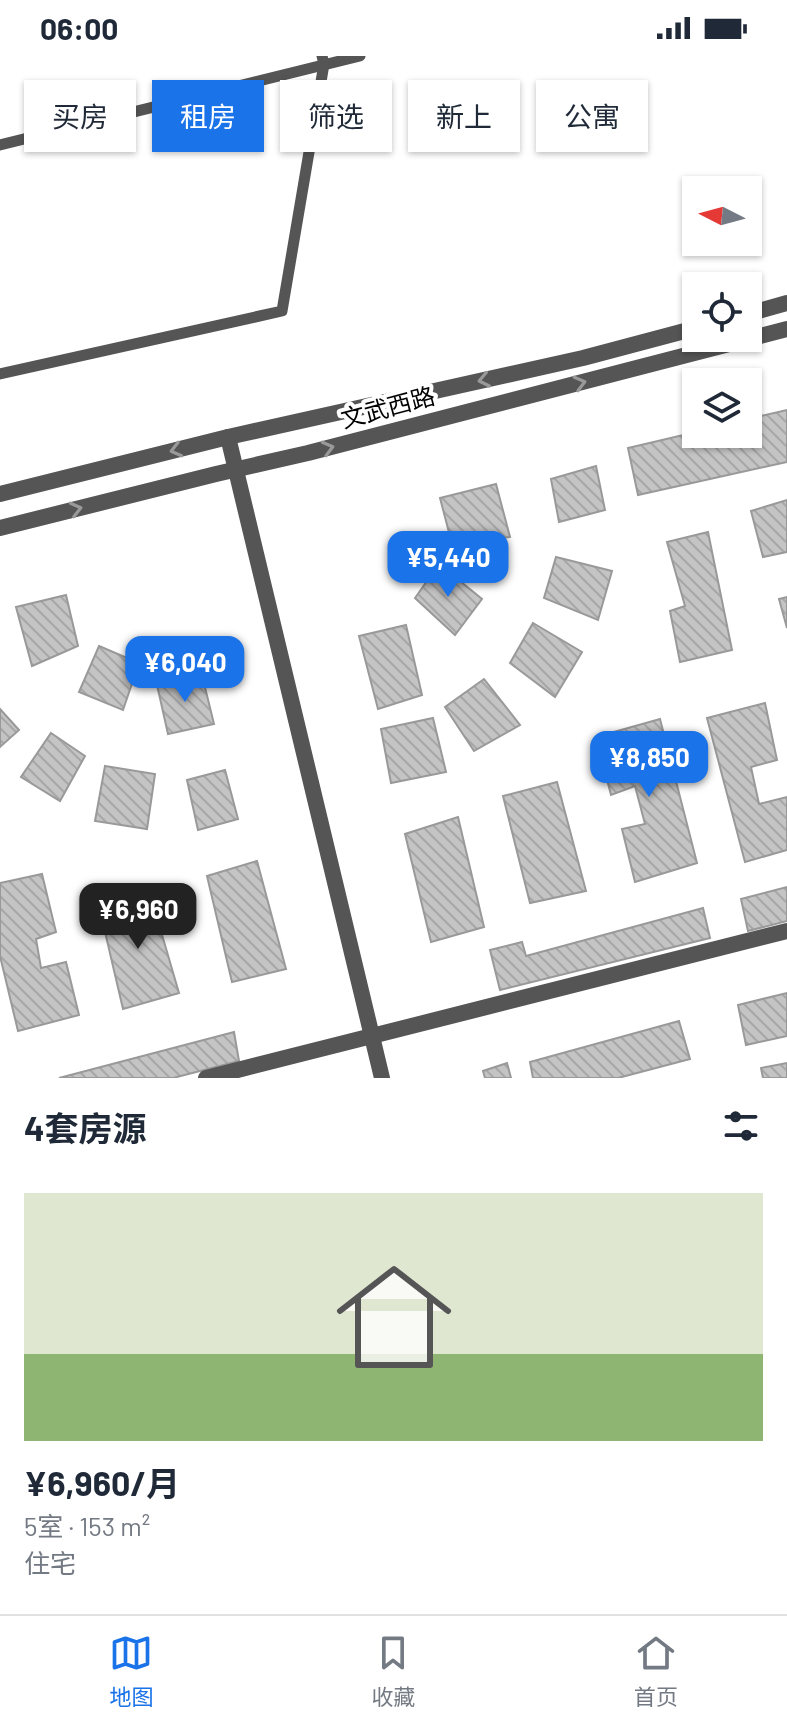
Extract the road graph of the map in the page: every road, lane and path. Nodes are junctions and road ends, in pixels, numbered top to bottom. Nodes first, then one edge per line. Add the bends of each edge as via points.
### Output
1 (360, 56) edge
2 (323, 60) edge
3 (0, 145) edge
4 (787, 303) edge
5 (762, 310) edge
6 (787, 329) edge
7 (682, 332) edge
8 (0, 374) edge
9 (228, 437) junction
10 (0, 494) edge
11 (0, 528) edge
12 (787, 931) edge
13 (371, 1035) junction
14 (206, 1078) edge
15 (382, 1078) edge

1 - 2 lane
2 - 3 lane
2 - 8 lane via 282,311
4 - 5 street
11 -> 6 street, 文武西路
7 -> 9 street, 文武西路
9 -> 10 street, 文武西路
9 - 13 street
12 - 13 street
13 - 14 street
13 - 15 street

